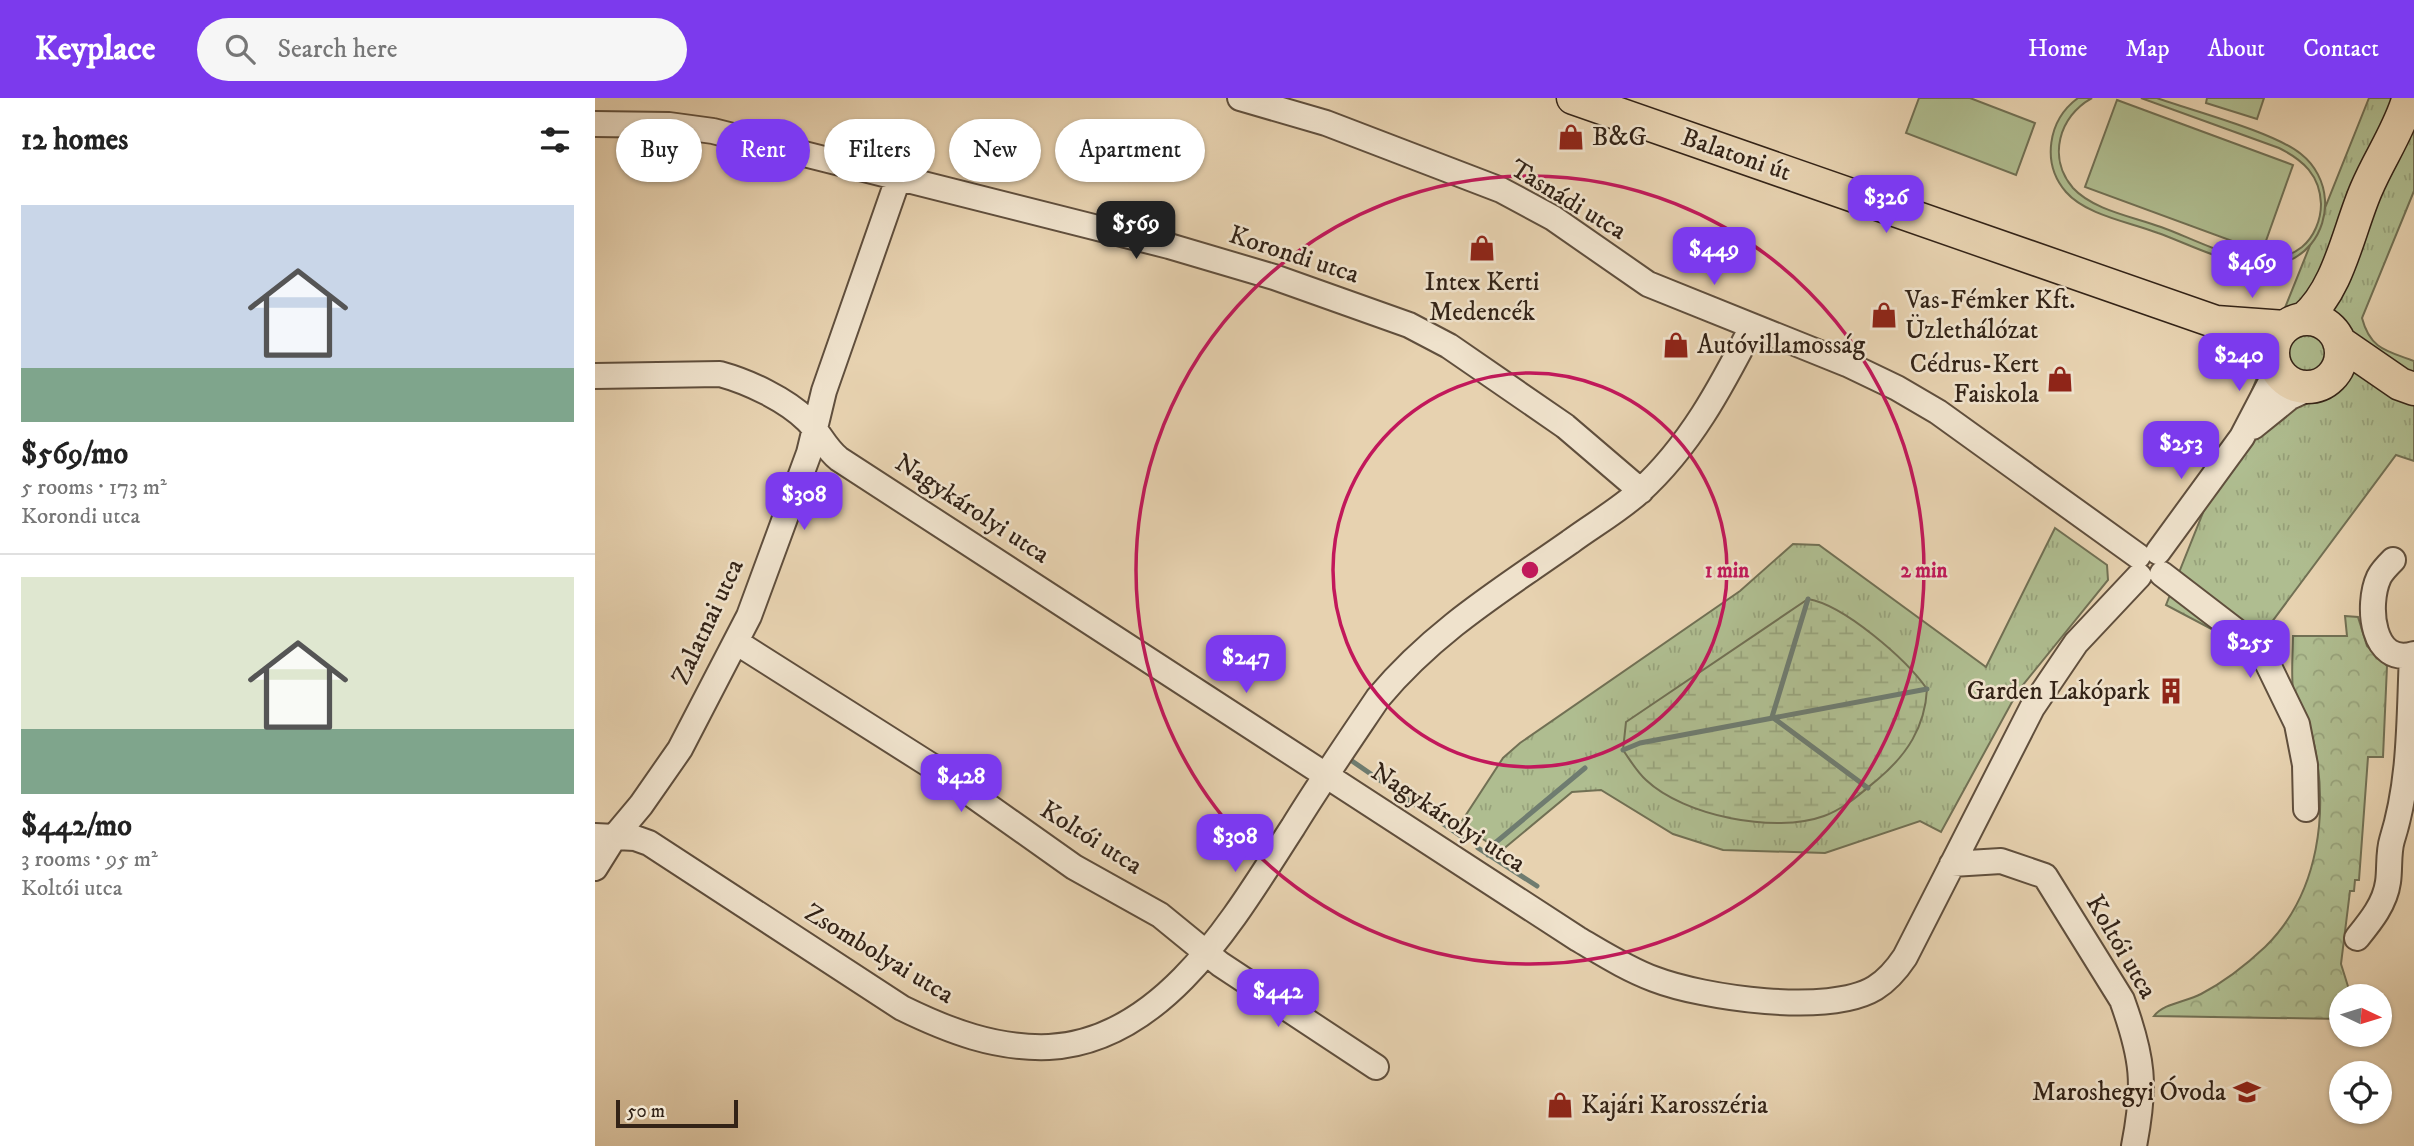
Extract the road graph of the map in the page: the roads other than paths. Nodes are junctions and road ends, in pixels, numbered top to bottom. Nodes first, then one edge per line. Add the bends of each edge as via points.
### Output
1 (1573, 98) edge
2 (1246, 99) edge
3 (2409, 106) edge
4 (595, 124) edge
5 (2414, 143) edge
6 (824, 160) edge
7 (897, 182) edge
8 (914, 182) edge
9 (2216, 322) junction
10 (2295, 323) junction
11 (1752, 327) junction
12 (2337, 337) junction
13 (2276, 367) junction
14 (595, 376) edge
15 (2315, 386) junction
16 (2407, 387) edge
17 (815, 429) junction
18 (2242, 437) junction
19 (1640, 491) junction
20 (2393, 560) dead end
21 (2149, 564) junction
22 (736, 642) junction
23 (2413, 654) edge
24 (1327, 774) junction
25 (2306, 809) dead end
26 (605, 836) edge
27 (1952, 864) junction
28 (595, 868) edge
29 (2357, 938) dead end
30 (1209, 954) junction
31 (1376, 1067) dead end
32 (2134, 1146) edge

1 - 9 main road, Balatoni út
2 - 11 street, Tasnádi utca via 1326,123 1501,190 1553,218 1648,284
3 - 10 main road via 2354,216 2326,296
4 - 6 street, Korondi utca via 694,127
5 - 12 main road via 2386,181
7 - 17 street, Zalatnai utca
8 - 19 street, Korondi utca via 1169,246 1275,277 1409,325 1449,346 1565,426
9 - 10 main road, Balatoni út
9 - 13 main road, Balatoni út
10 - 12 main road via 2324,324
10 - 13 main road via 2274,344
11 - 19 street, Zsombolyai utca via 1710,407 1688,439
11 - 21 street, Tasnádi utca via 1847,364 1938,412
12 - 15 main road via 2340,363 2336,372
12 - 16 main road
13 - 15 main road via 2291,384
13 - 18 street
14 - 17 street, Nagykárolyi utca via 730,377 766,393
15 - 16 main road
15 - 18 street via 2278,405
17 - 22 street, Zalatnai utca
17 - 24 street, Nagykárolyi utca via 838,459
18 - 21 street, Nagykárolyi utca
19 - 24 street, Zsombolyai utca via 1431,640 1378,698
20 - 23 street via 2380,574 2374,620 2379,642 2389,654 2401,658
21 - 25 street, Tasnádi utca via 2261,650 2297,724 2305,765
21 - 27 street, Nagykárolyi utca via 2052,676
22 - 26 street, Zalatnai utca via 663,776
22 - 30 street, Koltói utca via 930,765 1074,867 1160,915
23 - 29 street via 2406,789 2392,840 2385,894
24 - 27 street, Nagykárolyi utca via 1628,968 1716,996 1828,1001 1875,988 1905,957
24 - 30 street, Zsombolyai utca
26 - 28 street, Zalatnai utca
26 - 30 street, Zsombolyai utca via 649,843 902,1008 983,1041 1051,1047 1109,1032 1136,1016
27 - 32 street, Koltói utca via 2001,861 2045,876 2122,1000 2130,1023 2143,1084
30 - 31 street, Koltói utca

